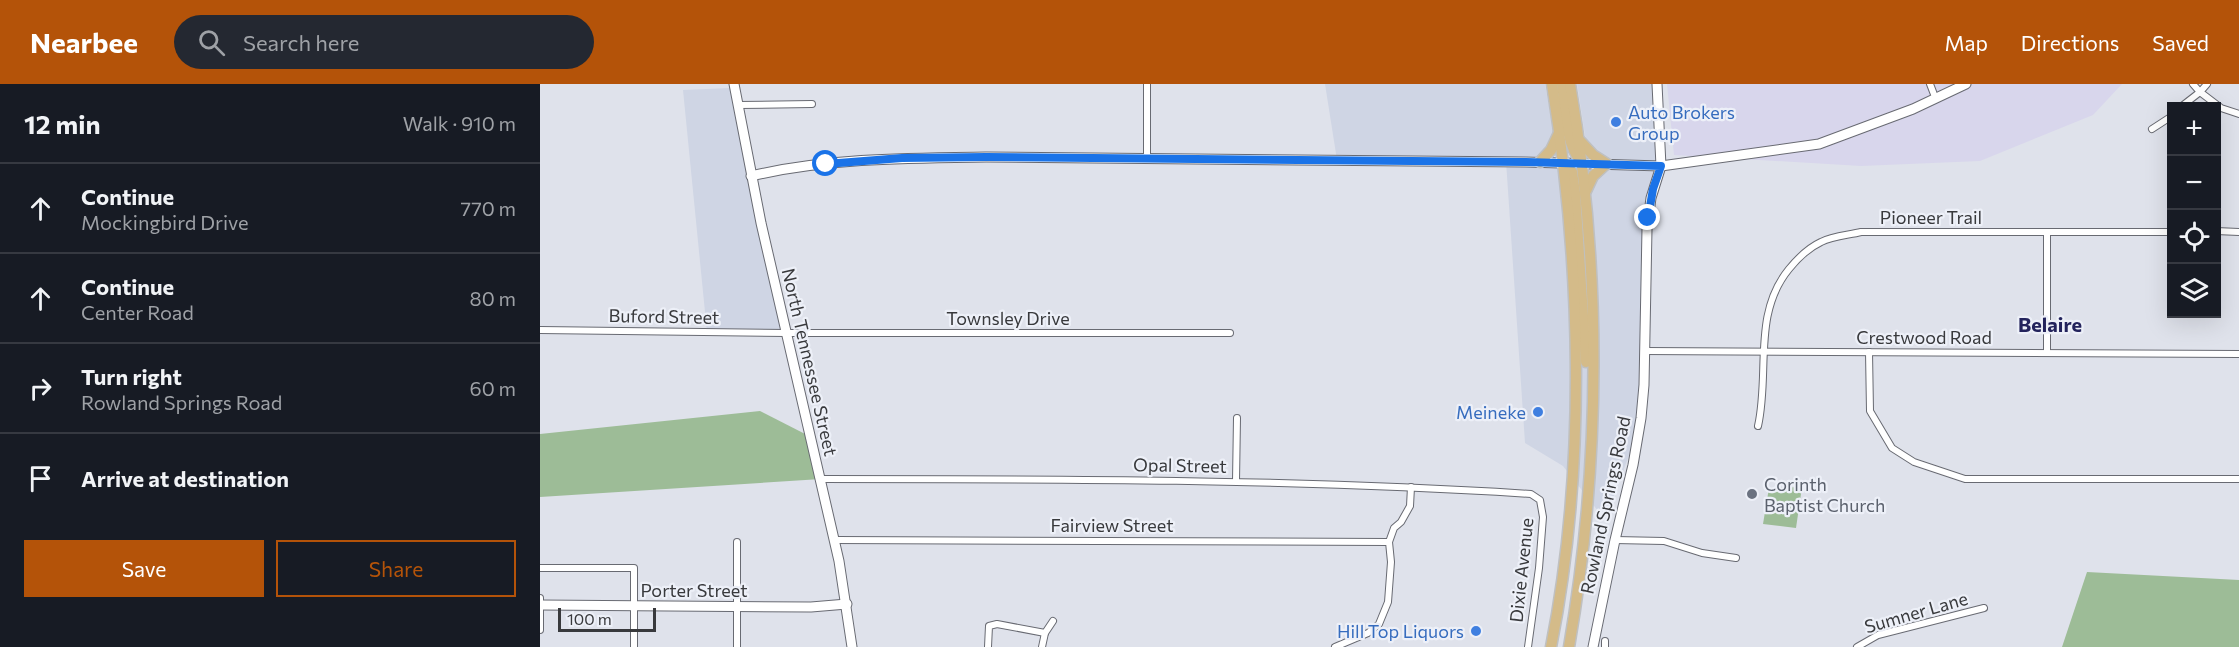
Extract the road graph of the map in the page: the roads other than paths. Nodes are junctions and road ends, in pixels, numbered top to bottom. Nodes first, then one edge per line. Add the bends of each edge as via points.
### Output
1 (734, 84) edge
2 (1147, 84) edge
3 (1552, 84) edge
4 (1562, 84) edge
5 (1570, 84) edge
6 (1657, 84) edge
7 (1930, 84) edge
8 (1966, 84) edge
9 (2193, 84) edge
10 (2207, 84) edge
11 (2200, 92) junction
12 (1935, 97) junction
13 (2187, 102) edge
14 (812, 104) dead end
15 (738, 105) junction
16 (2239, 114) edge
17 (2167, 119) edge
18 (2152, 129) dead end
19 (1559, 132) junction
20 (1578, 138) junction
21 (1147, 158) junction
22 (1540, 162) junction
23 (1563, 162) junction
24 (1582, 162) junction
25 (1607, 164) junction
26 (1661, 166) junction
27 (751, 176) junction
28 (1585, 195) junction
29 (2221, 231) edge
30 (2048, 232) junction
31 (2167, 232) edge
32 (2239, 232) edge
33 (540, 330) edge
34 (787, 333) junction
35 (1230, 333) dead end
36 (1644, 351) junction
37 (1763, 351) junction
38 (1869, 352) junction
39 (2047, 353) junction
40 (2239, 354) edge
41 (1593, 387) junction
42 (1237, 418) dead end
43 (1758, 426) dead end
44 (821, 479) junction
45 (2239, 479) edge
46 (1236, 481) junction
47 (1411, 487) junction
48 (1537, 497) joint
49 (835, 540) junction
50 (1615, 540) junction
51 (1389, 542) junction
52 (737, 543) dead end
53 (1736, 558) dead end
54 (540, 568) edge
55 (540, 597) edge
56 (847, 604) junction
57 (540, 605) edge
58 (633, 606) junction
59 (738, 607) junction
60 (1984, 608) dead end
61 (1053, 621) dead end
62 (540, 630) edge
63 (1045, 633) junction
64 (634, 647) edge
65 (738, 647) edge
66 (852, 647) edge
67 (988, 647) edge
68 (1042, 647) edge
69 (1335, 647) edge
70 (1528, 647) edge
71 (1551, 647) edge
72 (1569, 647) edge
73 (1593, 647) edge
74 (1857, 647) edge

1 - 15 street, North Tennessee Street
2 - 21 street
3 - 19 main road
4 - 24 main road via 1571,144
5 - 20 main road
6 - 26 street, Rowland Springs Road
7 - 12 street
8 - 12 street
9 - 11 street
10 - 11 street
11 - 13 street
11 - 16 street via 2222,108
12 - 26 street via 1818,144
14 - 15 street
15 - 27 street, North Tennessee Street
17 - 18 street
19 - 22 main road
19 - 23 main road
20 - 24 main road
20 - 25 main road via 1593,156
21 - 22 street
21 - 27 street via 902,158 826,164
22 - 23 street
23 - 24 street
23 - 41 main road via 1573,177 1587,366
23 - 71 main road via 1572,274 1575,392 1568,521
24 - 25 street
24 - 28 main road
25 - 26 street
25 - 28 main road via 1593,176
26 - 36 street, Rowland Springs Road via 1648,218
27 - 34 street, North Tennessee Street
28 - 41 main road
29 - 32 street
30 - 31 street, Pioneer Trail
30 - 37 street, Pioneer Trail via 1861,232 1821,241 1799,257 1780,280 1767,313
30 - 39 street
33 - 34 street, Buford Street
34 - 35 street, Townsley Drive
34 - 44 street, North Tennessee Street
36 - 37 street, Crestwood Road
36 - 50 street, Rowland Springs Road via 1640,432
37 - 38 street, Crestwood Road
37 - 43 street, Pioneer Trail
38 - 39 street, Crestwood Road
38 - 45 street via 1870,411 1892,448 1914,462 1965,479
39 - 40 street, Crestwood Road
41 - 72 main road via 1587,514
42 - 46 street
44 - 46 street, Opal Street
44 - 49 street, North Tennessee Street
46 - 47 street, Opal Street
47 - 48 street, Opal Street
47 - 51 street via 1410,506
48 - 70 street, Dixie Avenue via 1543,517
49 - 51 street, Fairview Street
49 - 56 street, North Tennessee Street
50 - 53 street via 1664,541
50 - 73 street, Rowland Springs Road
51 - 69 street via 1388,602 1379,624
52 - 59 street
54 - 58 street via 634,568
55 - 57 street
56 - 59 street, Porter Street
56 - 66 street, North Tennessee Street
57 - 58 street, Porter Street
57 - 62 street
58 - 59 street, Porter Street
58 - 64 street
59 - 65 street
60 - 74 street, Sumner Lane via 1878,635
61 - 63 street
63 - 67 street via 997,624 989,626
63 - 68 street

